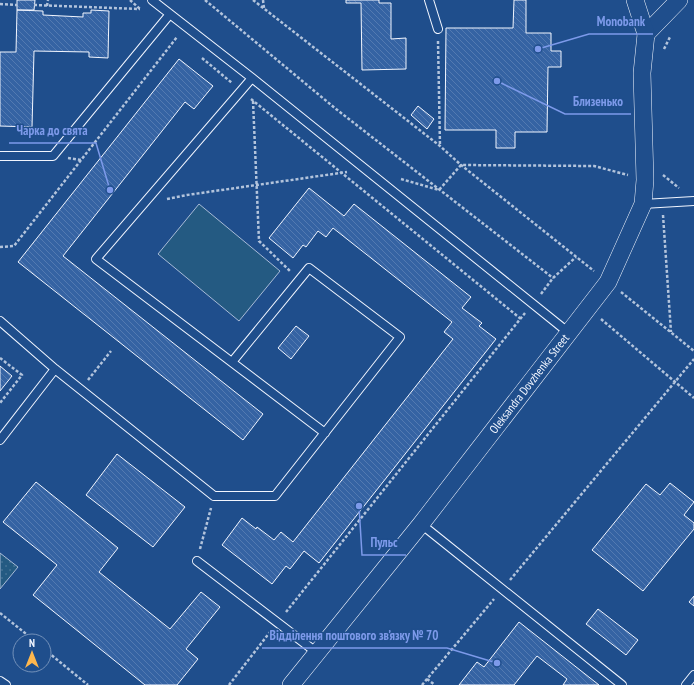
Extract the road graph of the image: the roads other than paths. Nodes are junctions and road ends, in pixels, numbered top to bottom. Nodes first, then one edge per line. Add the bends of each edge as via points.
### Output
1 (152, 0) edge
2 (429, 0) edge
3 (635, 0) edge
4 (680, 0) edge
5 (170, 14) junction
6 (438, 29) road end
7 (646, 34) junction
8 (252, 78) junction
9 (0, 156) edge
10 (694, 201) edge
11 (643, 204) junction
12 (0, 321) edge
13 (569, 333) junction
14 (232, 362) junction
15 (55, 369) junction
16 (325, 433) junction
17 (0, 440) edge
18 (421, 524) junction
19 (197, 561) road end
20 (316, 652) junction
21 (694, 675) edge
22 (0, 680) edge
23 (6, 685) edge
24 (291, 685) edge
25 (622, 685) edge
26 (686, 685) edge

1 - 5 lane
2 - 6 lane
3 - 7 street, Oleksandra Dovzhenka Street
4 - 7 street
5 - 8 lane
5 - 9 lane via 53,156
7 - 11 street, Oleksandra Dovzhenka Street via 642,74 646,180
8 - 13 lane
8 - 14 lane via 96,259
10 - 11 lane
11 - 13 street, Oleksandra Dovzhenka Street via 608,282
12 - 15 lane
13 - 18 street, Oleksandra Dovzhenka Street
14 - 16 lane
14 - 16 lane via 309,268 400,337
15 - 16 lane via 214,496 275,496
15 - 17 lane
18 - 20 street, Oleksandra Dovzhenka Street
18 - 25 lane
19 - 20 lane
20 - 24 street, Oleksandra Dovzhenka Street
21 - 26 lane
22 - 23 lane

